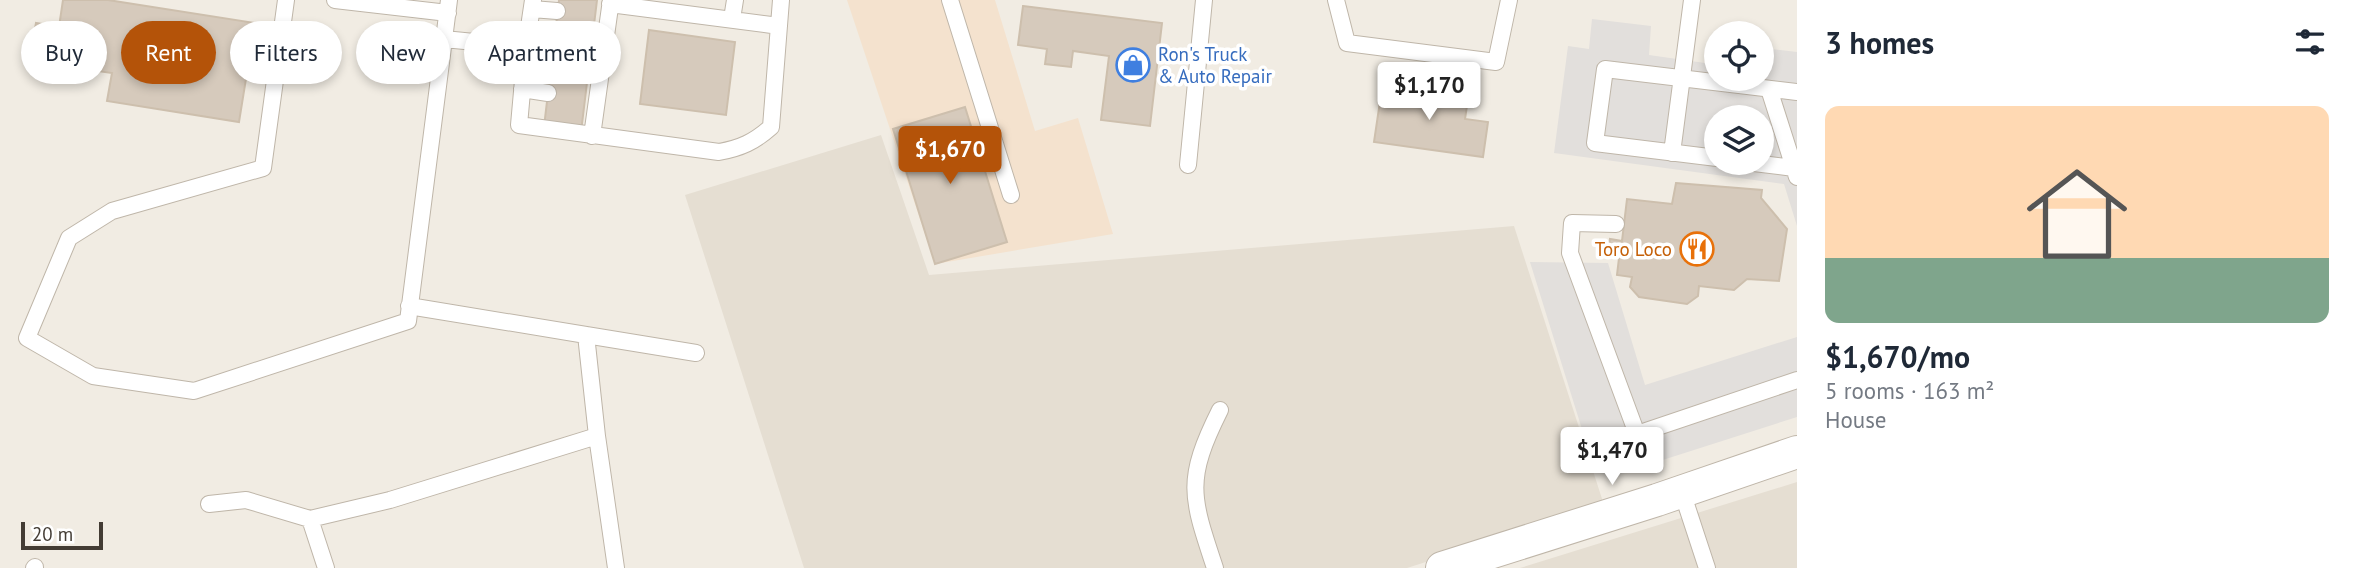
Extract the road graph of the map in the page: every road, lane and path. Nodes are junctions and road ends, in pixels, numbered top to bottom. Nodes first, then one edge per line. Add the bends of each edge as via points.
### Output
1 (286, 0) edge
2 (335, 0) edge
3 (735, 0) edge
4 (781, 0) edge
5 (950, 0) edge
6 (1204, 0) edge
7 (1336, 0) edge
8 (1509, 0) edge
9 (1692, 0) edge
10 (532, 4) edge
11 (652, 5) edge
12 (448, 6) edge
13 (693, 7) edge
14 (606, 10) edge
15 (557, 11) dead end
16 (732, 19) junction
17 (779, 26) junction
18 (1682, 78) junction
19 (1704, 81) edge
20 (438, 84) edge
21 (522, 84) edge
22 (522, 89) junction
23 (1774, 90) edge
24 (1770, 91) edge
25 (1797, 92) edge
26 (548, 93) dead end
27 (592, 136) junction
28 (1672, 153) junction
29 (1704, 157) edge
30 (1188, 165) dead end
31 (1774, 167) edge
32 (1796, 172) edge
33 (1011, 195) dead end
34 (1616, 224) dead end
35 (409, 306) junction
36 (586, 335) junction
37 (696, 353) dead end
38 (1797, 380) edge
39 (1220, 410) dead end
40 (597, 436) junction
41 (1797, 452) edge
42 (1682, 492) junction
43 (209, 504) dead end
44 (310, 519) junction
45 (326, 568) edge
46 (616, 568) edge
47 (1215, 568) edge
48 (1442, 568) edge
49 (1707, 568) edge

1 - 35 lane via 263,168 112,211 69,238 27,338 93,376 194,391 408,321
2 - 12 lane
3 - 16 lane
4 - 17 lane
5 - 33 lane
6 - 30 lane
7 - 8 lane via 1347,43 1496,62
9 - 18 lane
10 - 15 lane
11 - 13 lane
11 - 14 lane
13 - 16 lane
14 - 27 lane via 591,98
16 - 17 lane
17 - 27 lane via 771,127 752,143 719,152
18 - 19 lane
18 - 28 lane
18 - 28 lane via 1605,69 1595,143
20 - 35 lane
21 - 22 lane
22 - 26 lane
22 - 27 lane via 519,125
23 - 25 lane
24 - 32 lane
28 - 29 lane
31 - 32 lane
34 - 38 lane via 1572,223 1570,253 1637,434
35 - 36 lane
36 - 37 lane
36 - 40 lane
39 - 47 lane via 1194,478 1195,500
40 - 44 lane via 390,500
40 - 46 lane
41 - 42 street
42 - 48 street
42 - 49 lane
43 - 44 lane via 246,500
44 - 45 lane

